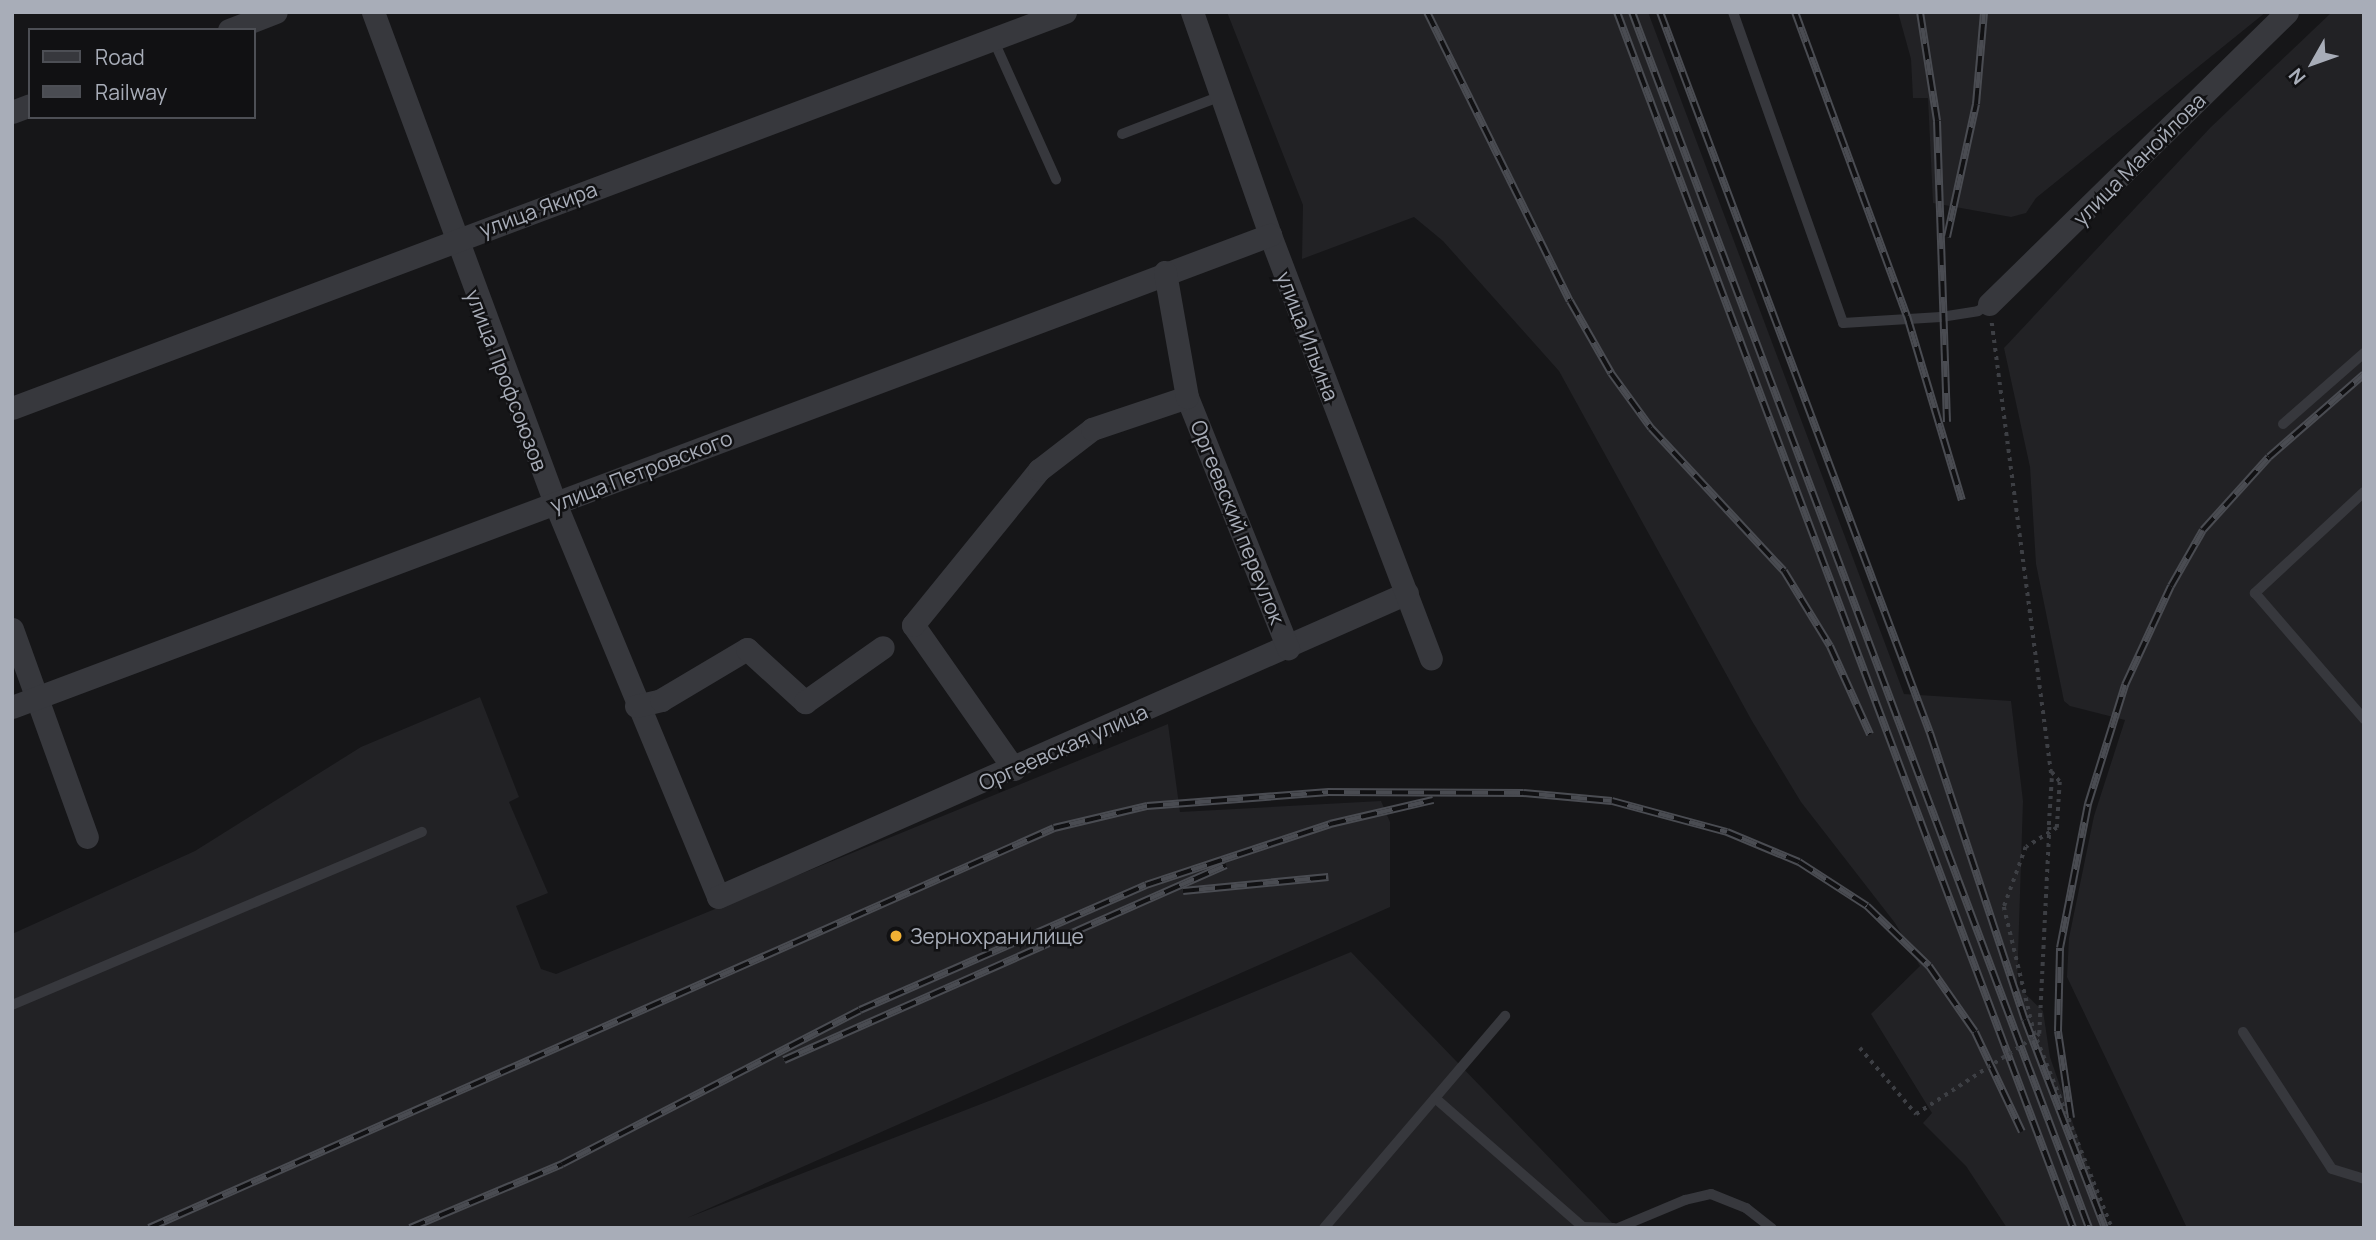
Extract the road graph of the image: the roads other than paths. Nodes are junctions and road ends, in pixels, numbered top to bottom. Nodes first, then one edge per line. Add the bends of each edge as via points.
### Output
1 (276, 12) edge
2 (373, 12) edge
3 (1065, 12) edge
4 (1192, 12) edge
5 (1733, 12) edge
6 (2287, 12) edge
7 (234, 28) edge
8 (993, 39) junction
9 (1221, 96) junction
10 (1122, 134) dead end
11 (1056, 179) dead end
12 (1270, 235) junction
13 (454, 240) junction
14 (1165, 272) junction
15 (1989, 304) joint
16 (2364, 353) edge
17 (1188, 397) junction
18 (12, 408) edge
19 (2283, 424) dead end
20 (2364, 492) edge
21 (555, 503) junction
22 (1406, 593) junction
23 (12, 629) edge
24 (883, 647) dead end
25 (1288, 648) junction
26 (1431, 658) dead end
27 (38, 698) junction
28 (636, 706) junction
29 (12, 707) edge
30 (2364, 719) edge
31 (1014, 769) junction
32 (422, 832) dead end
33 (87, 837) dead end
34 (719, 897) joint
35 (12, 1005) edge
36 (1505, 1016) dead end
37 (2243, 1032) dead end
38 (1435, 1098) junction
39 (2364, 1179) edge
40 (1324, 1228) edge
41 (1616, 1228) edge
42 (1772, 1228) edge

1 - 7 street
2 - 13 street, улица Профсоюзов
3 - 8 street, улица Якира
4 - 9 street, улица Ильина
5 - 15 lane via 1843,323 1941,317 1978,311
6 - 15 street, улица Манойлова
8 - 11 lane
8 - 13 street, улица Якира
9 - 10 lane
9 - 12 street, улица Ильина
12 - 14 street, улица Петровского
12 - 22 street, улица Ильина
13 - 18 street, улица Якира
13 - 21 street, улица Профсоюзов
14 - 17 street, Оргеевский переулок
14 - 21 street, улица Петровского
16 - 19 lane
17 - 25 street, Оргеевский переулок
17 - 31 street, Оргеевский переулок via 1092,429 1039,470 913,625
20 - 30 lane via 2255,593
21 - 27 street, улица Петровского
21 - 28 street, улица Профсоюзов
22 - 25 street, Оргеевская улица
22 - 26 street, улица Ильина
23 - 27 street
24 - 28 street via 805,702 747,649 661,700
25 - 31 street, Оргеевская улица
27 - 29 street, улица Петровского
27 - 33 street
28 - 34 street, улица Профсоюзов
31 - 34 street, Оргеевская улица
32 - 35 lane
36 - 38 lane
37 - 39 lane via 2332,1169
38 - 40 lane
38 - 41 lane via 1583,1227
41 - 42 lane via 1711,1194 1746,1208

